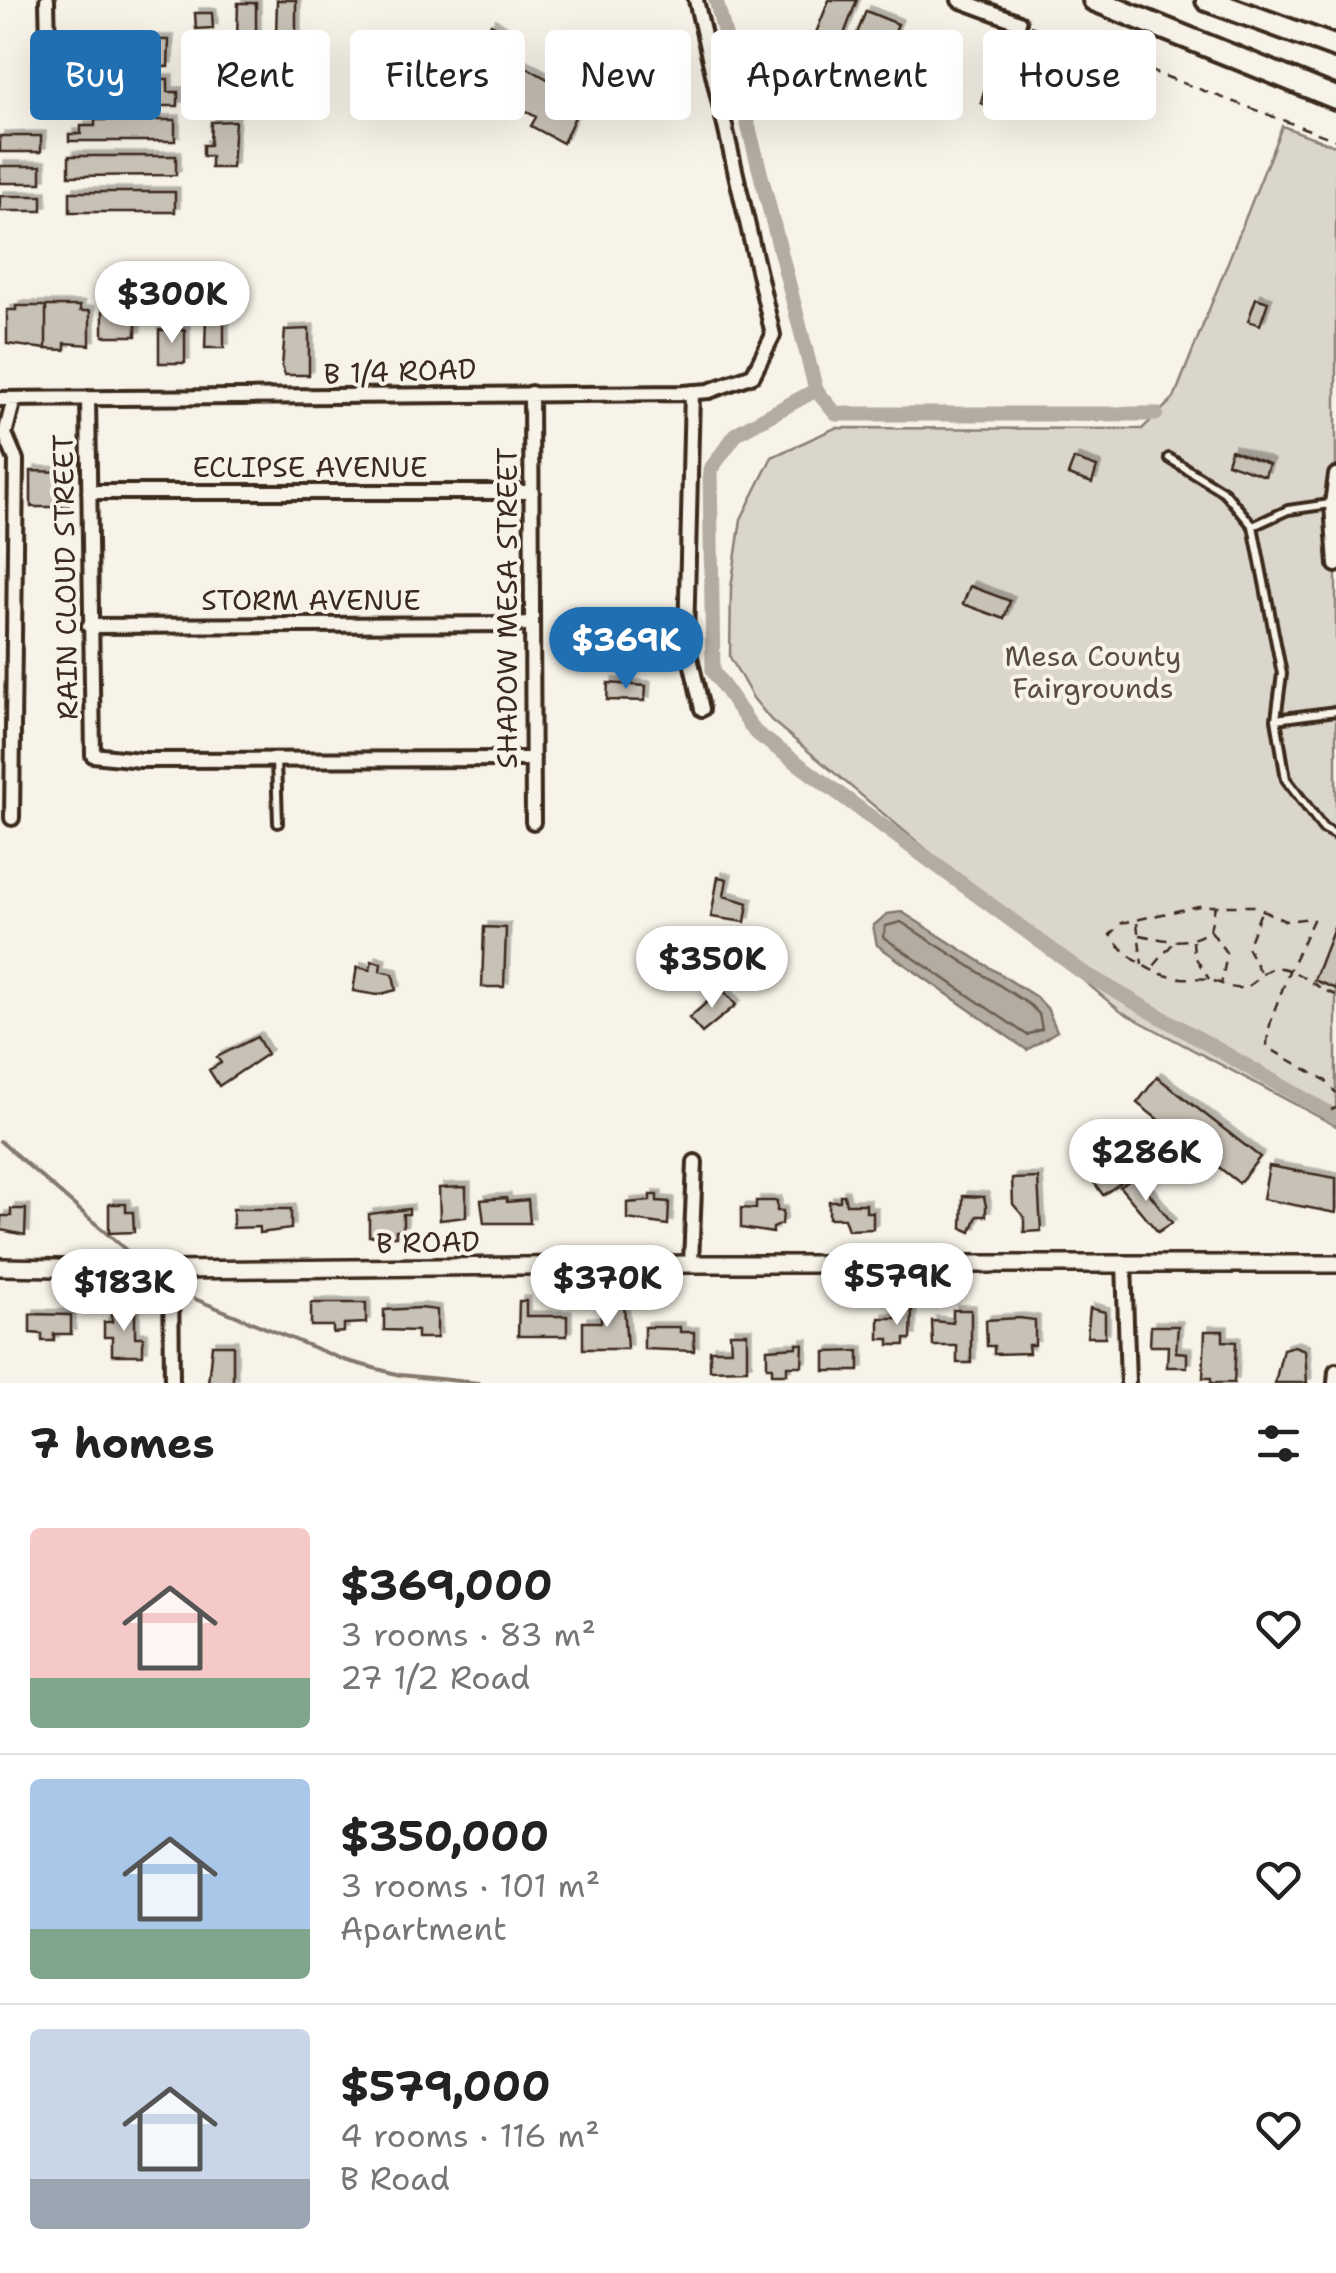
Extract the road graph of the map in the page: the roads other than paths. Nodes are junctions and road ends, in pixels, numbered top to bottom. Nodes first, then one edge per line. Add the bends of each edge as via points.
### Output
1 (48, 0) edge
2 (696, 0) edge
3 (959, 0) edge
4 (1094, 0) edge
5 (1213, 2) edge
6 (1019, 22) road end
7 (49, 30) edge
8 (1336, 36) edge
9 (1336, 47) edge
10 (1336, 102) edge
11 (692, 392) junction
12 (532, 393) junction
13 (88, 398) junction
14 (7, 399) edge
15 (1169, 458) dead end
16 (1336, 475) edge
17 (89, 492) junction
18 (532, 492) junction
19 (1334, 504) edge
20 (1252, 526) junction
21 (1336, 565) edge
22 (532, 624) junction
23 (89, 626) junction
24 (702, 708) dead end
25 (1336, 711) edge
26 (1276, 719) junction
27 (276, 760) junction
28 (533, 760) junction
29 (12, 818) dead end
30 (533, 822) dead end
31 (278, 823) dead end
32 (1336, 835) edge
33 (695, 1162) dead end
34 (691, 1264) junction
35 (1124, 1264) junction
36 (1336, 1264) edge
37 (0, 1267) edge
38 (170, 1270) junction
39 (1336, 1370) edge
40 (172, 1383) edge
41 (1128, 1383) edge
42 (1335, 1383) edge

1 - 7 street
2 - 11 street, B 1/4 ROAD via 774,335 754,375
3 - 6 street
4 - 10 highway
5 - 8 highway via 1290,17
5 - 9 highway
11 - 12 street, B 1/4 ROAD
11 - 24 street via 686,640
12 - 13 street, B 1/4 ROAD
12 - 18 street, SHADOW MESA STREET
13 - 14 street, B 1/4 ROAD
13 - 17 street, RAIN CLOUD STREET
14 - 29 street via 5,434 16,460
15 - 20 lane via 1224,492
16 - 19 street
17 - 18 street, ECLIPSE AVENUE
17 - 23 street, RAIN CLOUD STREET
18 - 22 street, SHADOW MESA STREET
19 - 20 lane via 1288,510
19 - 21 street
20 - 26 lane via 1282,674
22 - 23 street, STORM AVENUE
22 - 28 street, SHADOW MESA STREET
23 - 27 street, RAIN CLOUD STREET via 93,755
25 - 26 lane
26 - 32 lane via 1286,779 1323,828
27 - 28 street
27 - 31 lane
28 - 30 street, SHADOW MESA STREET
33 - 34 street
34 - 35 street, B ROAD
34 - 38 street, B ROAD
35 - 36 street, B ROAD
35 - 41 street
37 - 38 street, B ROAD
38 - 40 street
39 - 42 street

